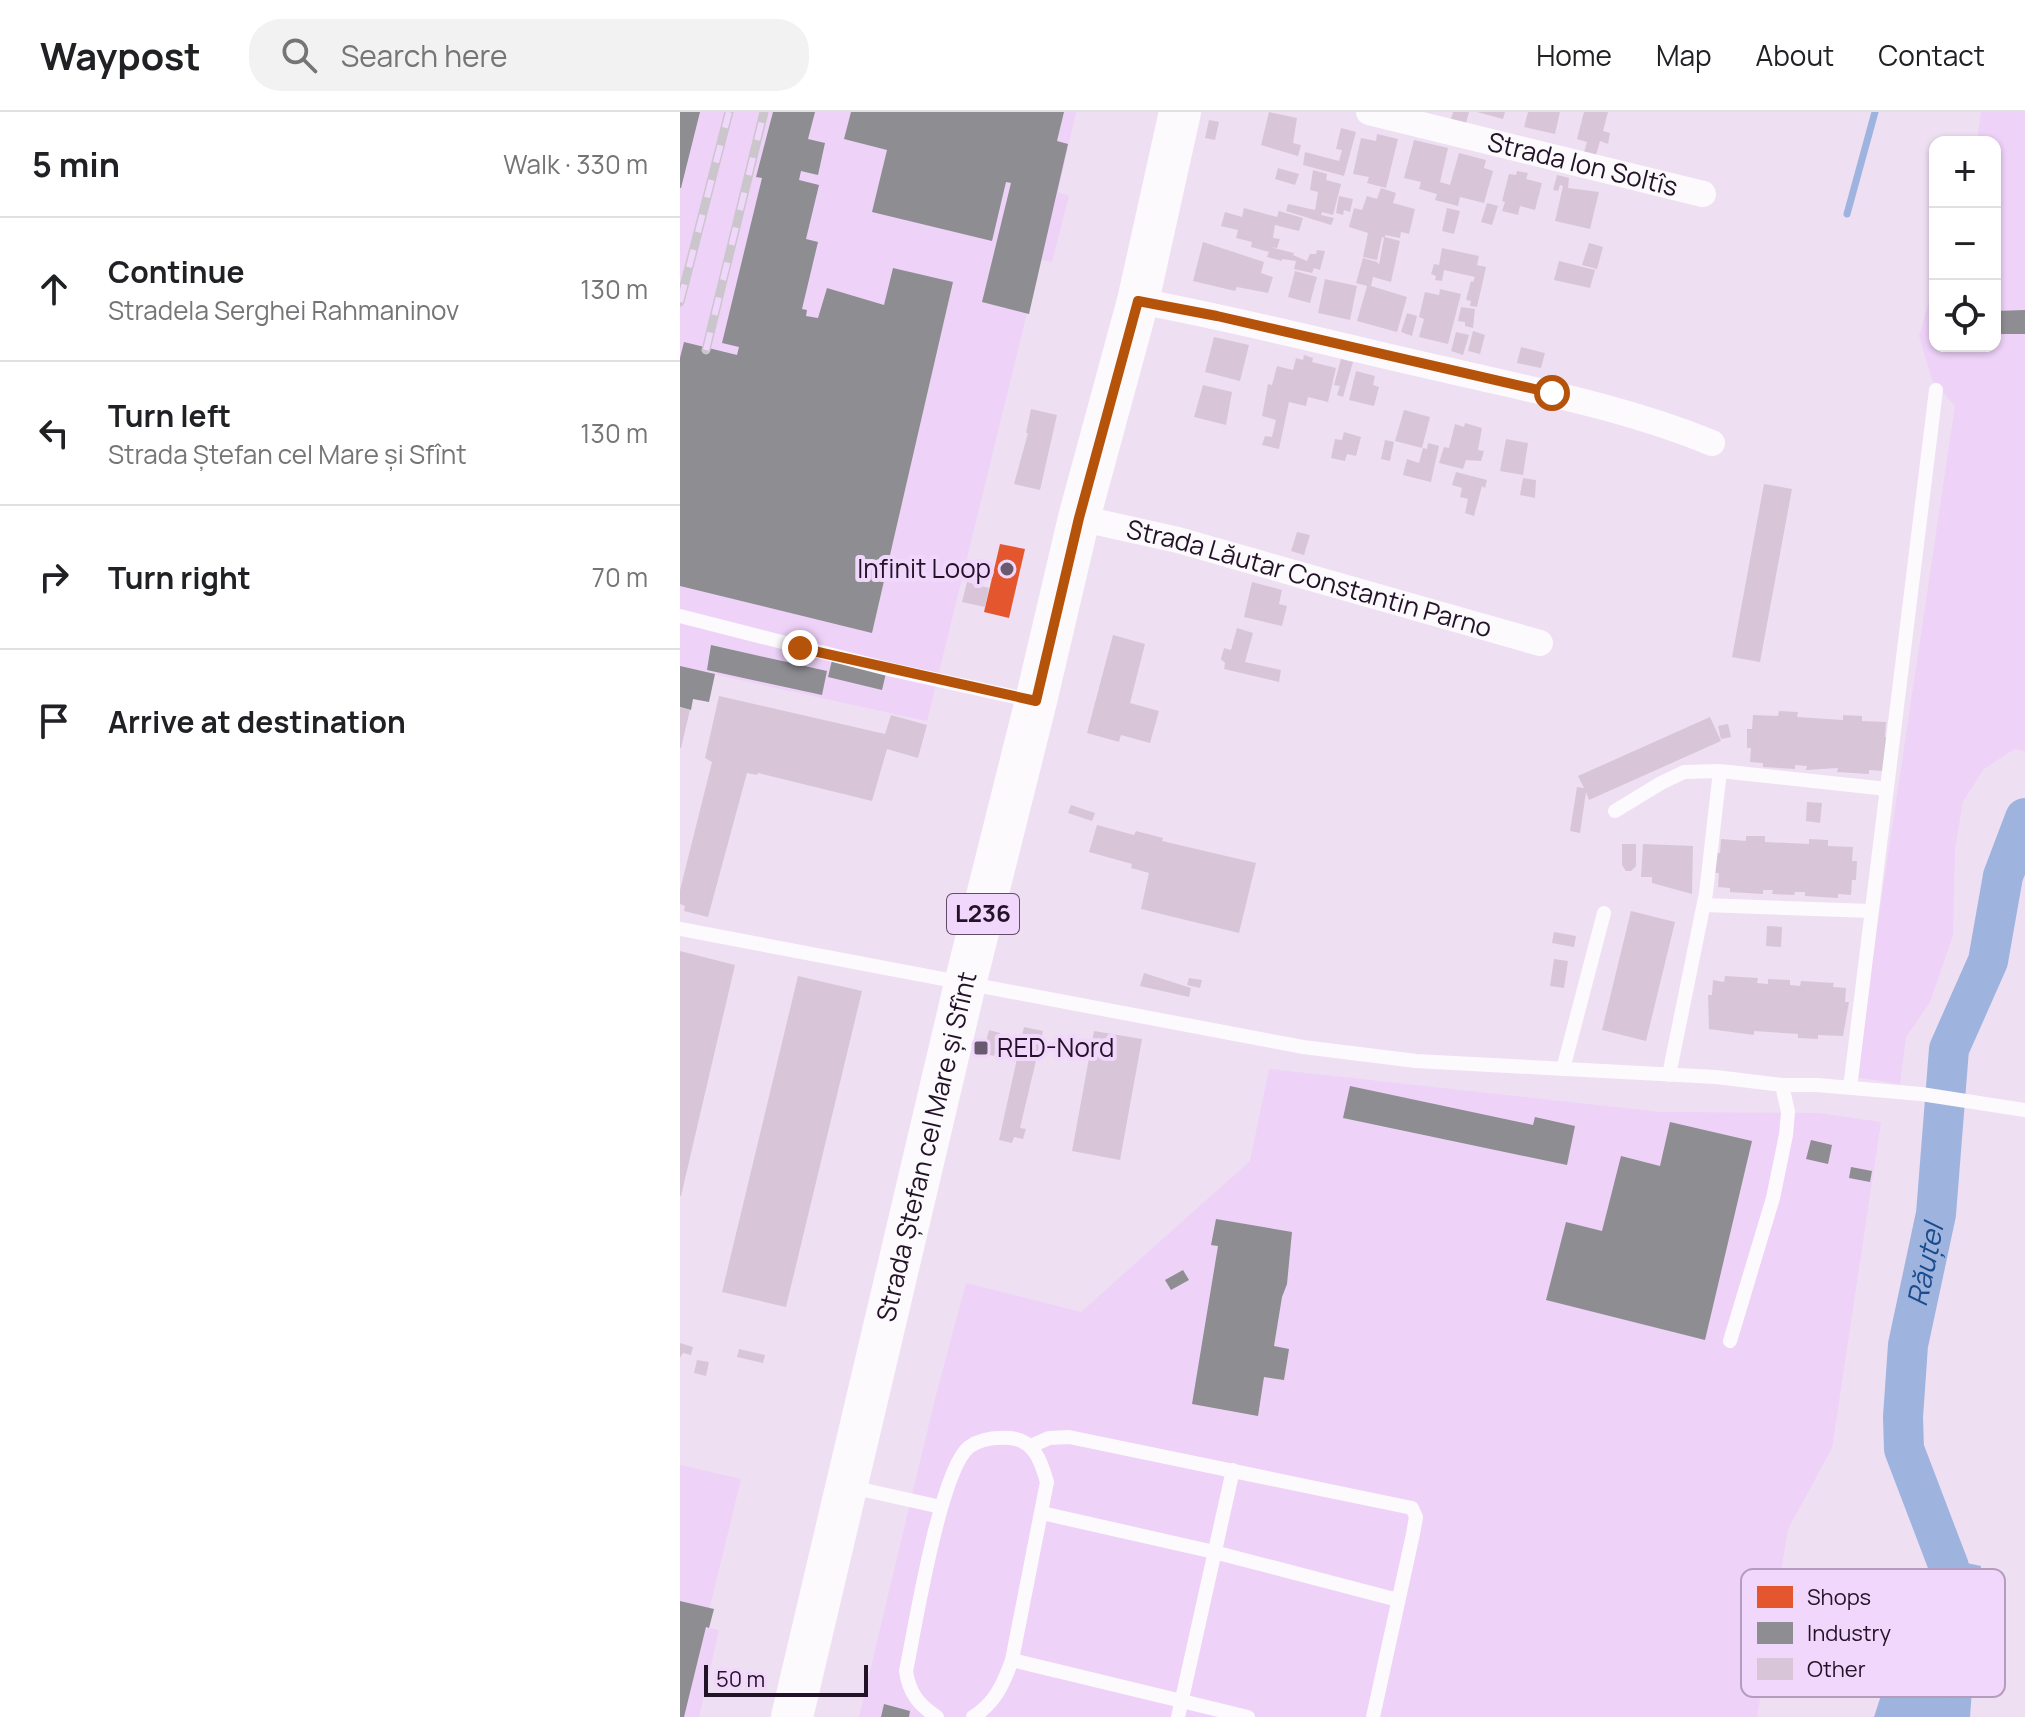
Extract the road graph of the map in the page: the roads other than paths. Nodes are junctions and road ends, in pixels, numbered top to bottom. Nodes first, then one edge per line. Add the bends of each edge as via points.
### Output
1 (1180, 112) edge
2 (1369, 112) edge
3 (1703, 194) dead end
4 (1138, 301) junction
5 (1936, 390) dead end
6 (1712, 443) dead end
7 (1079, 518) junction
8 (680, 616) edge
9 (1540, 643) dead end
10 (1036, 701) junction
11 (1720, 771) junction
12 (1887, 789) junction
13 (1615, 811) dead end
14 (1704, 905) junction
15 (1872, 911) junction
16 (1604, 913) dead end
17 (680, 929) edge
18 (965, 984) junction
19 (1563, 1069) junction
20 (1669, 1075) junction
21 (1782, 1085) junction
22 (1850, 1088) junction
23 (2025, 1110) edge
24 (1730, 1341) dead end
25 (1031, 1446) junction
26 (1233, 1470) junction
27 (846, 1486) junction
28 (941, 1507) junction
29 (1042, 1513) junction
30 (1214, 1552) junction
31 (1398, 1600) junction
32 (1012, 1660) junction
33 (1180, 1710) edge
34 (792, 1717) edge
35 (937, 1717) edge
36 (973, 1717) edge
37 (1248, 1717) edge
38 (1373, 1717) edge

1 - 4 main road, Strada Ștefan cel Mare și Sfînt / L236
2 - 3 street, Strada Ion Soltîs
4 - 6 street via 1541,390
4 - 7 main road, Strada Ștefan cel Mare și Sfînt / L236
5 - 12 lane
7 - 9 street, Strada Lăutar Constantin Parno via 1178,540
7 - 10 main road, Strada Ștefan cel Mare și Sfînt / L236
8 - 10 lane
10 - 18 main road, Strada Ștefan cel Mare și Sfînt / L236
11 - 12 lane
11 - 13 lane via 1684,772
11 - 14 lane
12 - 15 lane
14 - 15 lane
14 - 20 lane
15 - 22 lane
16 - 19 lane
17 - 18 lane
18 - 19 lane via 1303,1047 1416,1061
18 - 27 main road, Strada Ștefan cel Mare și Sfînt / L236
19 - 20 lane
20 - 21 lane
21 - 22 lane
21 - 24 lane via 1786,1135
22 - 23 lane
25 - 26 lane via 1069,1437
25 - 28 lane via 994,1437 970,1446 958,1459
25 - 29 lane via 1047,1482
26 - 30 lane
26 - 31 lane via 1412,1508 1416,1517
27 - 28 lane
27 - 34 main road, Strada Ștefan cel Mare și Sfînt / L236
28 - 35 lane via 906,1671 908,1686 921,1706
29 - 30 lane
29 - 32 lane
30 - 31 lane
30 - 33 lane
31 - 38 lane
32 - 33 lane
32 - 36 lane via 988,1707
33 - 37 lane

